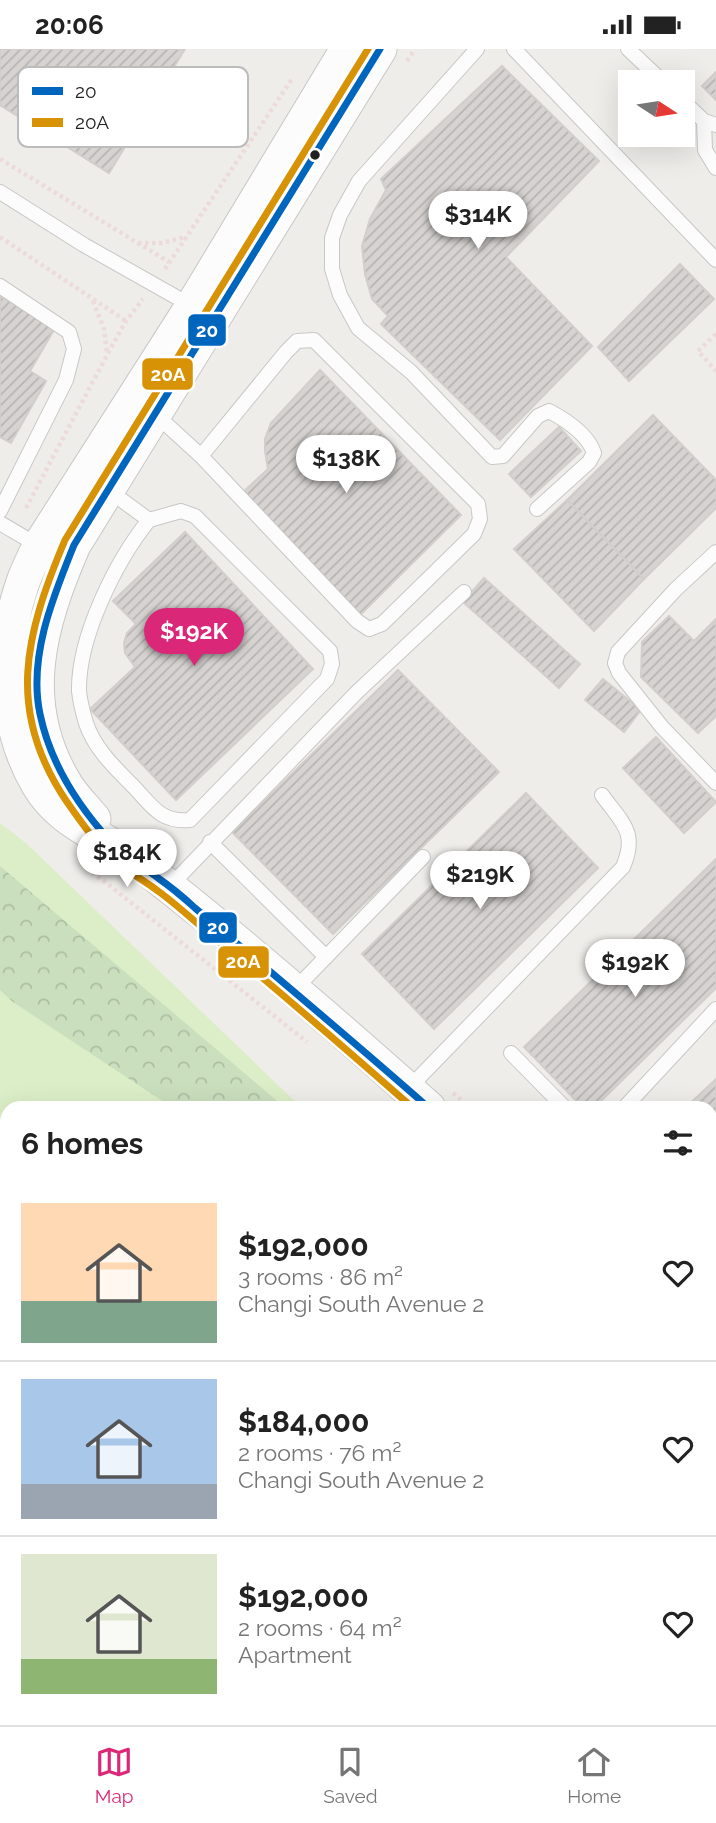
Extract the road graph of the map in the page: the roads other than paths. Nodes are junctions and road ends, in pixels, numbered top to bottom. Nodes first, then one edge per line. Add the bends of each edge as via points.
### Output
1 (347, 49) edge
2 (380, 49) edge
3 (477, 49) edge
4 (514, 49) edge
5 (628, 49) edge
6 (650, 70) edge
7 (695, 111) edge
8 (710, 123) edge
9 (716, 168) edge
10 (0, 193) edge
11 (716, 260) edge
12 (0, 286) edge
13 (203, 312) junction
14 (155, 414) junction
15 (201, 456) junction
16 (108, 490) junction
17 (537, 509) dead end
18 (0, 511) edge
19 (149, 520) junction
20 (0, 523) edge
21 (39, 546) junction
22 (716, 552) edge
23 (464, 592) dead end
24 (716, 783) edge
25 (602, 795) dead end
26 (210, 842) junction
27 (117, 848) junction
28 (423, 857) dead end
29 (169, 887) junction
30 (326, 957) junction
31 (294, 990) junction
32 (716, 1009) edge
33 (511, 1053) dead end
34 (419, 1098) edge
35 (558, 1101) edge
36 (631, 1101) edge

1 - 13 street
2 - 13 street
3 - 17 lane via 359,181 332,238 332,269 358,328 411,372 492,457 503,456 538,416 550,411 591,443 594,453 589,462
4 - 11 lane
5 - 6 lane
7 - 8 lane
8 - 9 lane via 705,150
10 - 13 lane
12 - 18 lane via 69,332 74,349 66,380
13 - 14 street
13 - 21 street
14 - 15 lane
14 - 16 street
15 - 15 lane via 369,629 382,624 474,534 480,519 478,504 314,340 297,341 286,352
16 - 19 lane
16 - 27 street via 74,545 53,593 38,652 37,682 39,712 51,755 67,786
19 - 19 lane via 123,560 95,619 83,655 79,692 87,725 106,759 159,813 175,821 190,820 327,679 332,664 330,651 195,516 181,511
20 - 21 lane
21 - 27 street via 13,619 9,688 13,722 24,757 57,811
22 - 24 lane via 626,643 615,663 662,727
23 - 26 lane via 357,692
25 - 34 lane via 628,831 630,851 622,867
26 - 29 lane
26 - 30 lane
27 - 29 street
28 - 30 lane
29 - 31 street
30 - 31 lane
31 - 34 street
32 - 36 lane
33 - 35 lane

